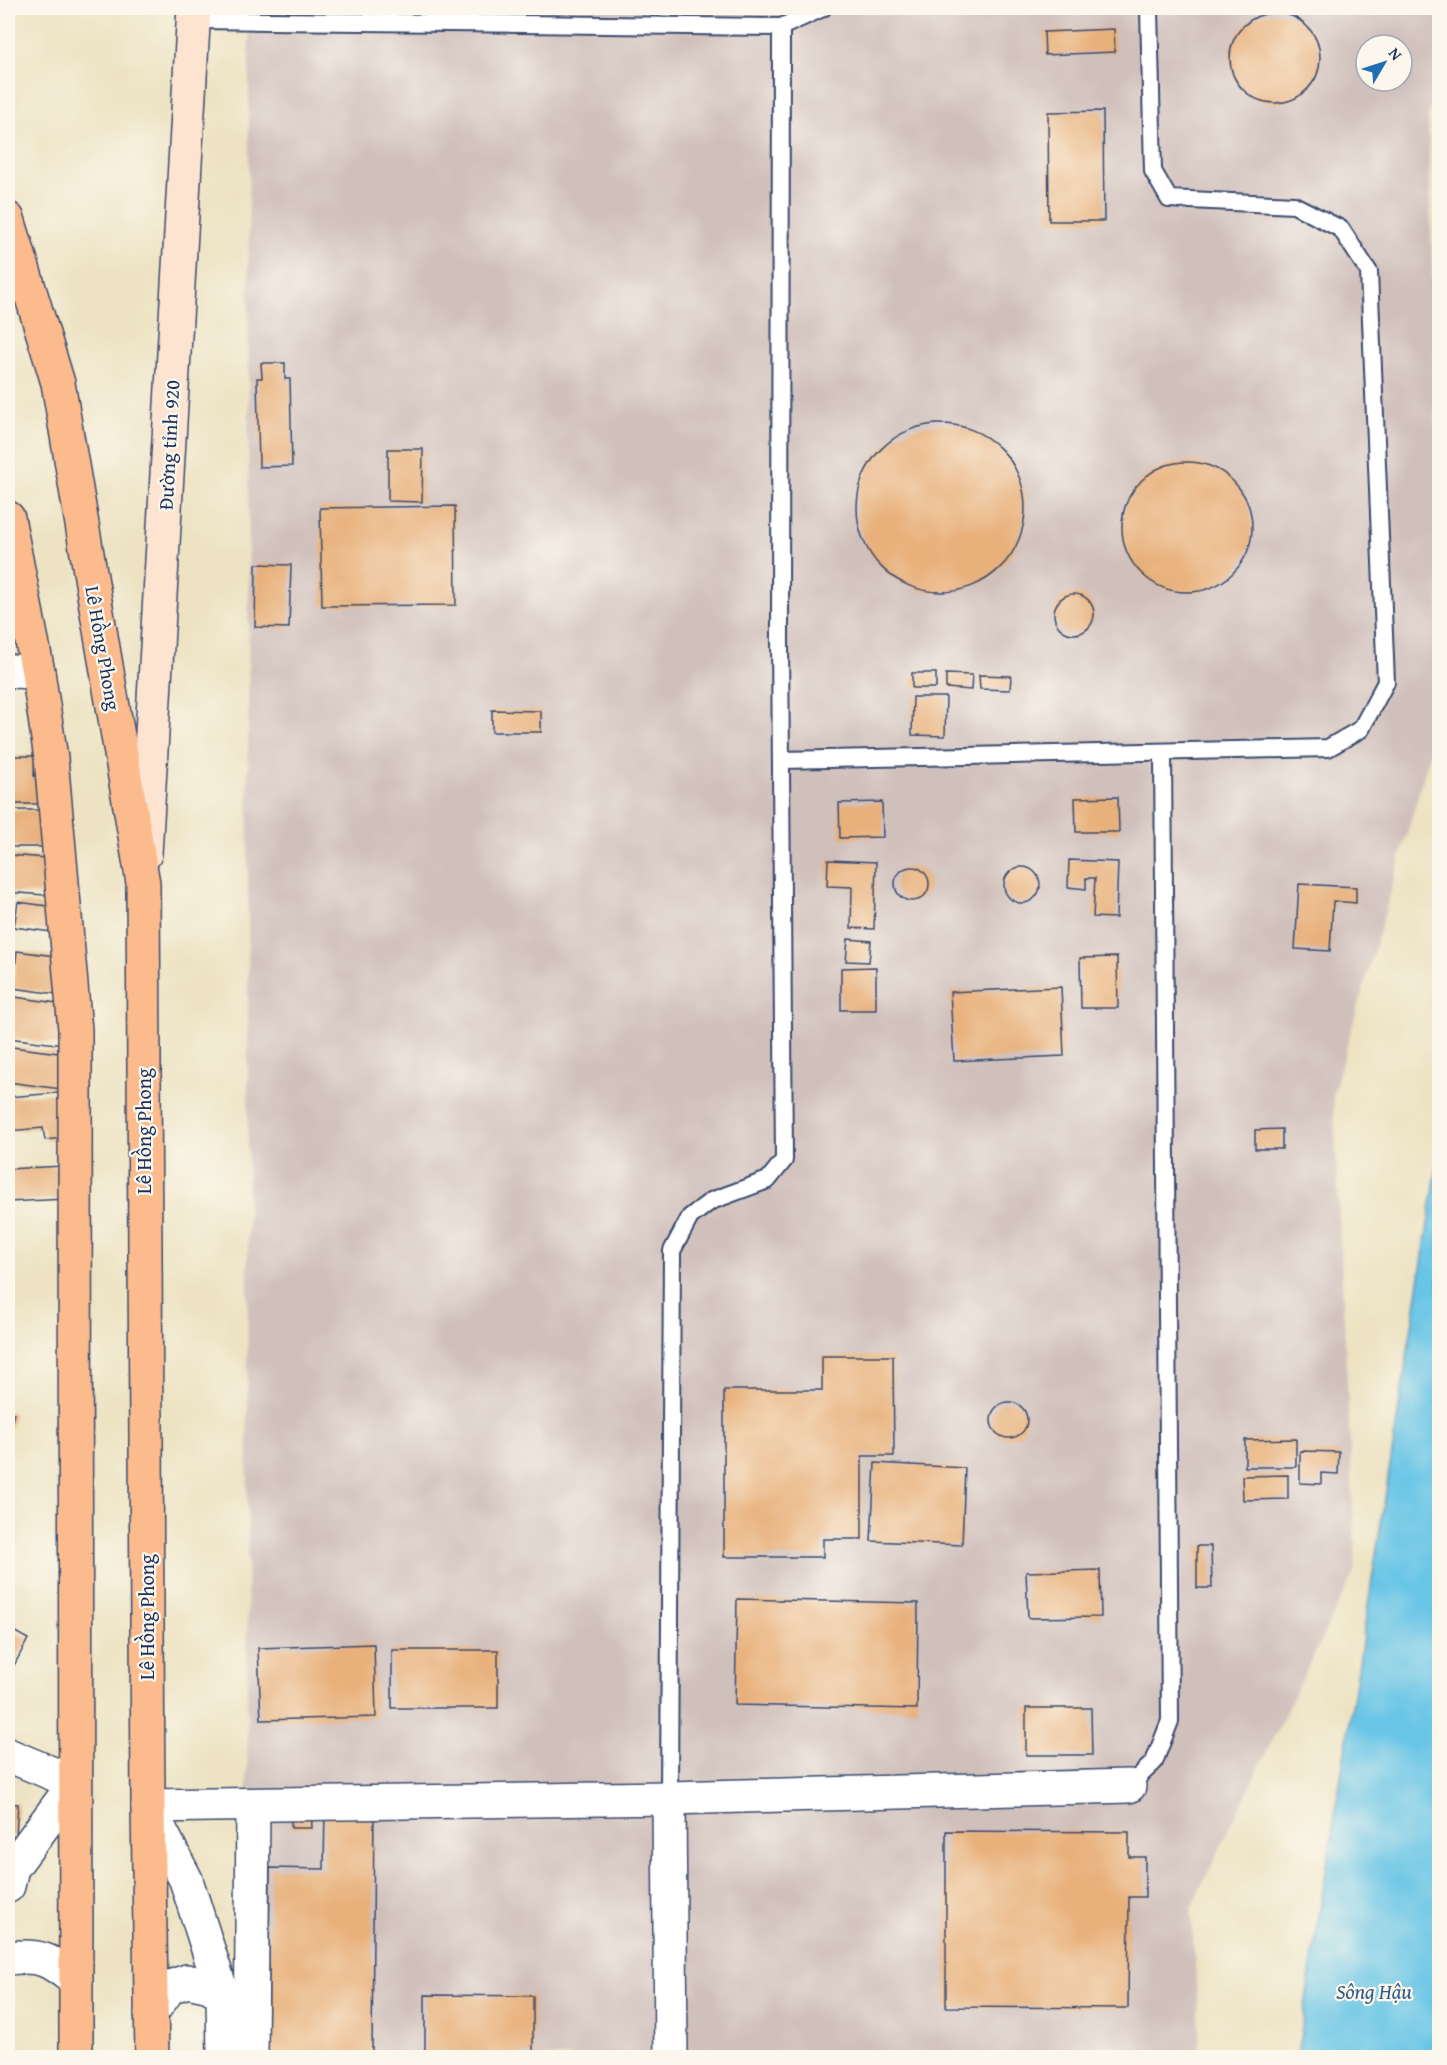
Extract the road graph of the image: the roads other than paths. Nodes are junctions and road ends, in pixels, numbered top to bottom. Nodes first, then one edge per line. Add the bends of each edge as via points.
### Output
1 (823, 8) edge
2 (1148, 8) edge
3 (194, 14) edge
4 (781, 27) junction
5 (8, 219) edge
6 (8, 518) edge
7 (23, 672) edge
8 (1163, 752) junction
9 (781, 760) junction
10 (143, 883) junction
11 (8, 1755) edge
12 (75, 1783) junction
13 (1129, 1786) joint
14 (669, 1798) junction
15 (253, 1804) junction
16 (148, 1806) junction
17 (8, 1886) edge
18 (8, 1958) edge
19 (75, 1981) junction
20 (223, 1996) junction
21 (151, 2013) junction
22 (76, 2058) edge
23 (152, 2058) edge
24 (224, 2058) edge
25 (251, 2058) edge
26 (670, 2058) edge

1 - 4 lane
2 - 8 lane via 1153,171 1169,199 1294,205 1341,229 1369,272 1386,682 1361,729 1328,748
3 - 4 lane
3 - 10 main road, Đường tỉnh 920
4 - 9 lane
5 - 10 highway, Lê Hồng Phong via 58,383
6 - 7 highway
7 - 12 highway via 51,758 75,1029
8 - 9 lane
8 - 13 lane via 1170,1721 1154,1762
9 - 14 lane via 784,1160 768,1180 711,1201 690,1217 672,1251
10 - 16 highway, Lê Hồng Phong
11 - 12 street
12 - 17 street via 12,1868
12 - 19 highway
13 - 14 street
14 - 15 street
14 - 26 street
15 - 16 street
15 - 25 street
16 - 20 street via 186,1880
16 - 21 highway, Lê Hồng Phong
18 - 19 street via 30,1955 55,1964
19 - 22 highway
20 - 21 street via 210,1986 187,1981 170,1987
20 - 24 street
21 - 23 highway, Lê Hồng Phong

